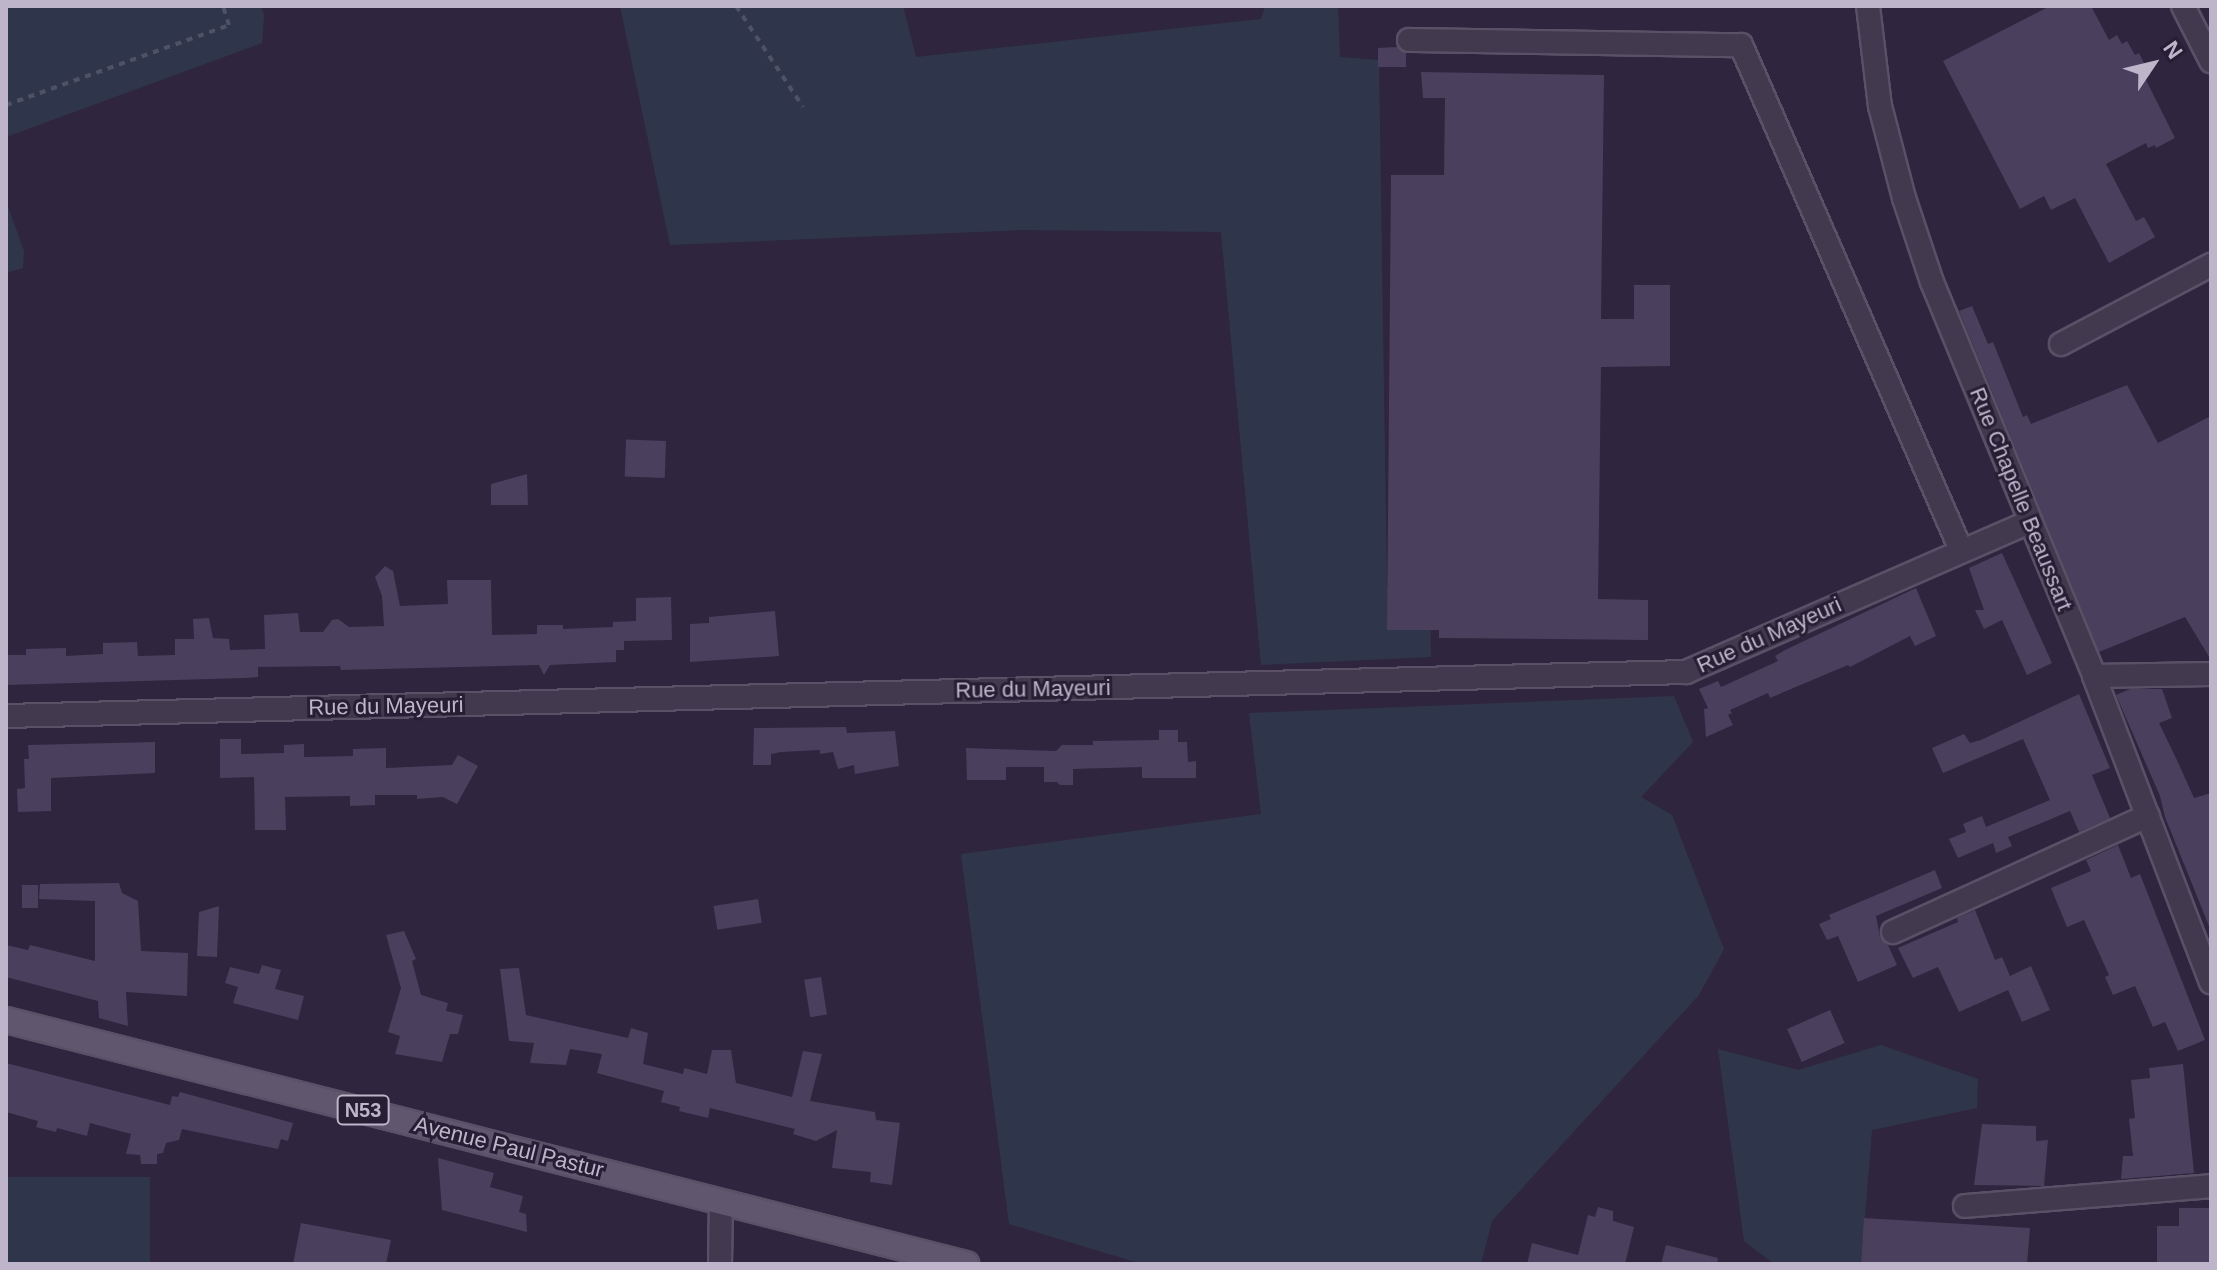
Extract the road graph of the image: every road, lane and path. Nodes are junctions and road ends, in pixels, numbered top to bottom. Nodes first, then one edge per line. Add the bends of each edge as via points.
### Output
1 (223, 6) edge
2 (736, 6) edge
3 (1868, 6) edge
4 (2183, 6) edge
5 (1409, 40) dead end
6 (2211, 61) edge
7 (6, 105) edge
8 (803, 107) dead end
9 (2211, 265) edge
10 (2061, 344) dead end
11 (2029, 522) junction
12 (1961, 550) junction
13 (2211, 674) edge
14 (2094, 676) junction
15 (6, 716) edge
16 (2148, 816) junction
17 (1893, 932) dead end
18 (2211, 982) edge
19 (6, 1020) edge
20 (2211, 1186) edge
21 (721, 1201) junction
22 (1965, 1206) dead end
23 (720, 1264) edge
24 (966, 1264) edge

1 - 7 path via 229,25
2 - 8 path
3 - 11 street, Rue Chapelle Beaussart via 1880,106 1904,198 1932,282
4 - 6 street
5 - 12 street via 1741,45
9 - 10 street
11 - 12 street, Rue du Mayeuri
11 - 14 street, Rue Chapelle Beaussart
12 - 15 street, Rue du Mayeuri via 1686,672
13 - 14 street
14 - 16 street, Rue Chapelle Beaussart
16 - 17 street
16 - 18 street, Rue Chapelle Beaussart
19 - 21 main road, Avenue Paul Pastur / N53
20 - 22 street
21 - 23 street
21 - 24 main road, Avenue Paul Pastur / N53

